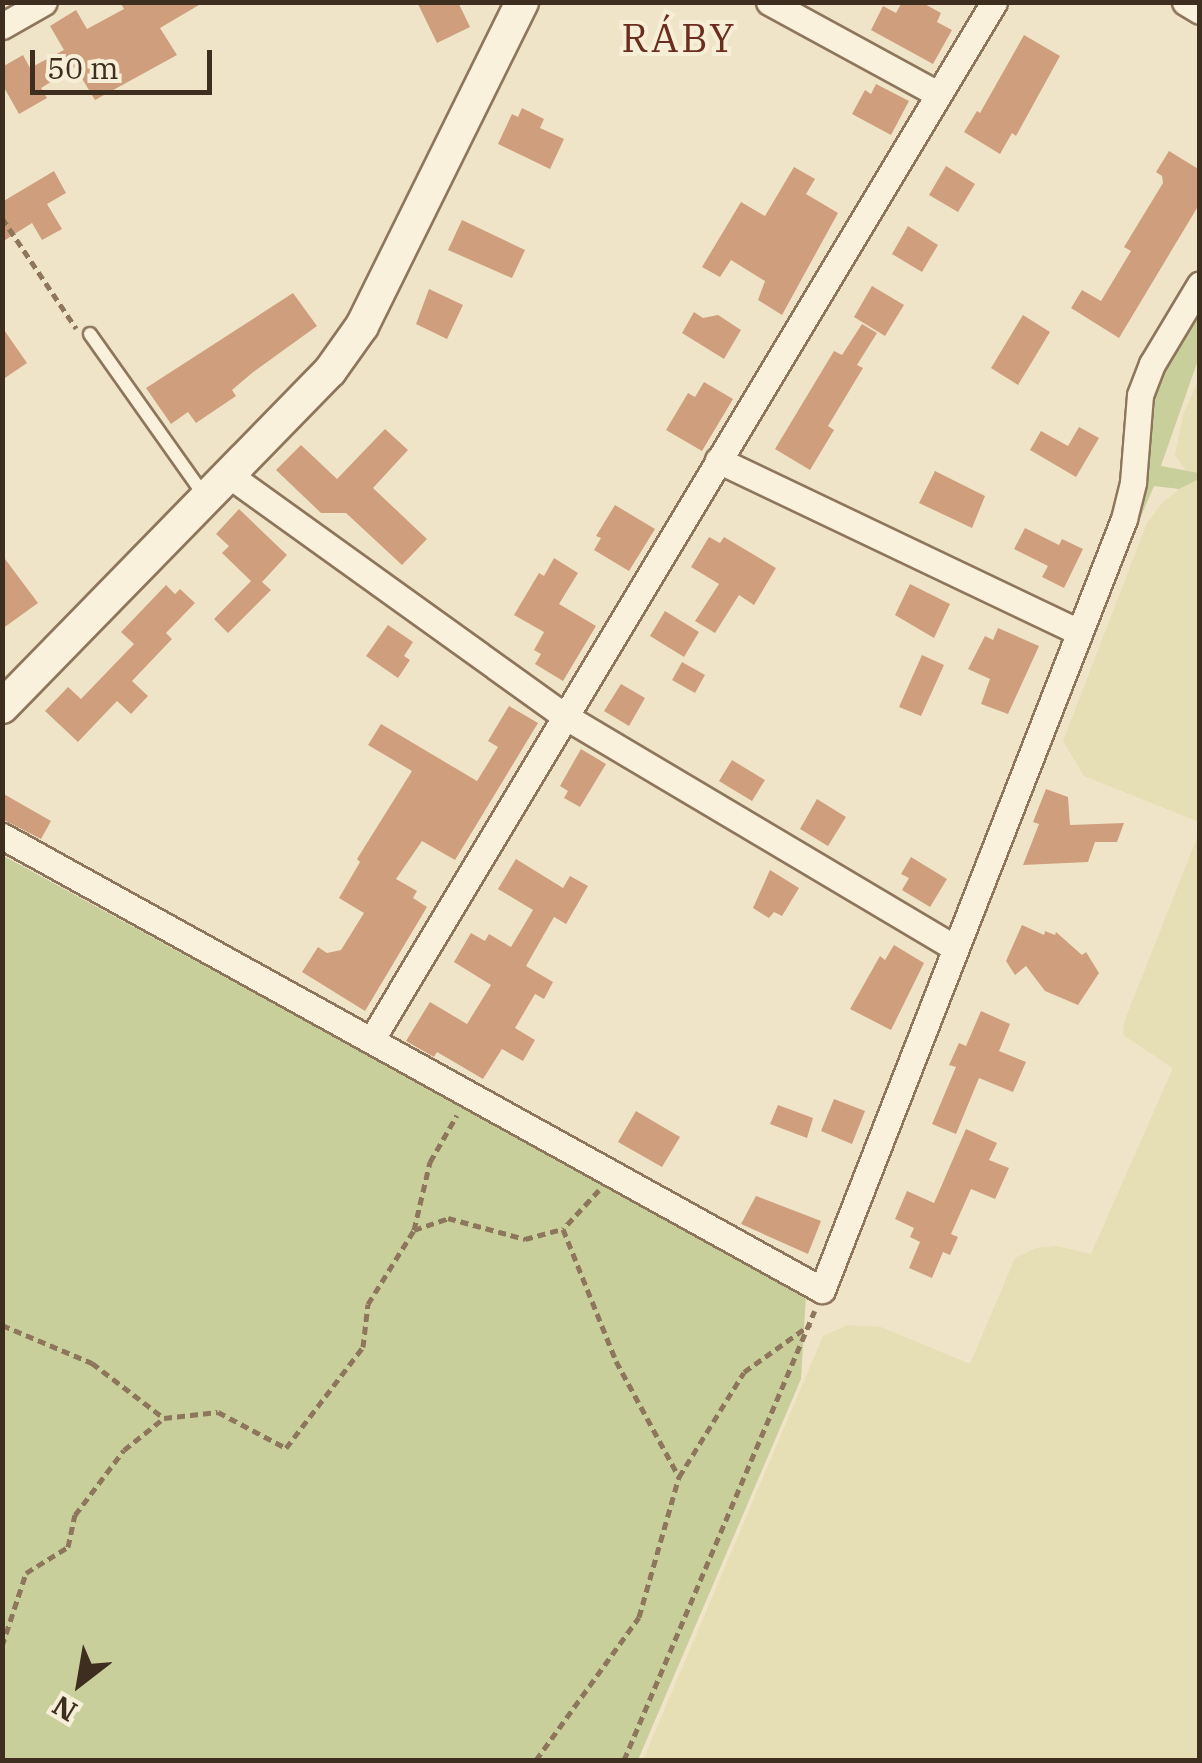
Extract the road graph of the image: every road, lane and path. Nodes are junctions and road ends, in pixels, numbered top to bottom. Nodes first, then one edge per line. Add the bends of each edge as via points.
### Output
1 (44, 2) edge
2 (522, 2) edge
3 (770, 2) edge
4 (994, 2) edge
5 (1186, 2) edge
6 (1200, 11) edge
7 (2, 26) edge
8 (938, 94) junction
9 (2, 218) edge
10 (1200, 284) edge
11 (90, 334) dead end
12 (100, 348) junction
13 (718, 460) junction
14 (218, 486) junction
15 (1079, 632) junction
16 (5, 697) edge
17 (566, 717) junction
18 (2, 836) edge
19 (953, 947) junction
20 (372, 1039) junction
21 (468, 1095) junction
22 (614, 1174) junction
23 (414, 1230) junction
24 (563, 1230) junction
25 (822, 1290) junction
26 (810, 1324) junction
27 (2, 1325) edge
28 (164, 1418) junction
29 (679, 1477) junction
30 (2, 1646) edge
31 (536, 1760) edge
32 (624, 1760) edge

1 - 7 street
2 - 14 street via 362,326 330,371
3 - 8 street
4 - 8 street
5 - 6 street
8 - 13 street
9 - 12 path via 83,340
10 - 15 street via 1140,395 1134,482
11 - 12 lane
12 - 14 lane
13 - 15 street
13 - 17 street
14 - 16 street
14 - 17 street
15 - 19 street
17 - 19 street
17 - 20 street
18 - 20 street
19 - 25 street
20 - 21 street
21 - 22 street
21 - 23 path via 430,1162
22 - 24 path
22 - 25 street
23 - 24 path via 448,1218 525,1239
23 - 28 path via 368,1304 364,1347 286,1448 218,1412
24 - 29 path via 616,1361
25 - 26 path
26 - 29 path via 744,1372
26 - 32 path
27 - 28 path via 92,1362
28 - 30 path via 124,1450 75,1514 68,1547 26,1574
29 - 31 path via 639,1616

